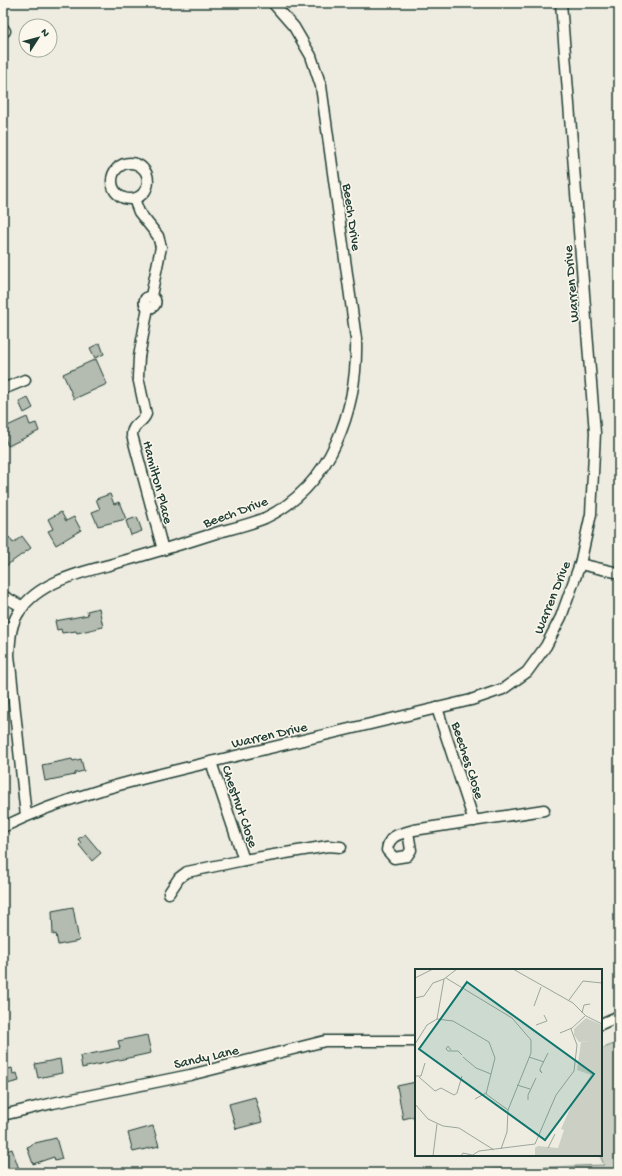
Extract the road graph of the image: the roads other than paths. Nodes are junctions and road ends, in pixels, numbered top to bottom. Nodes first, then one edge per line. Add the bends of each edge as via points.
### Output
1 (273, 3) edge
2 (561, 3) edge
3 (134, 199) dead end
4 (25, 380) dead end
5 (3, 389) edge
6 (163, 550) junction
7 (580, 564) junction
8 (619, 573) edge
9 (3, 596) edge
10 (23, 607) junction
11 (437, 708) junction
12 (211, 762) junction
13 (544, 810) dead end
14 (26, 816) junction
15 (474, 821) junction
16 (3, 827) edge
17 (411, 831) dead end
18 (341, 847) dead end
19 (244, 860) junction
20 (169, 893) dead end
21 (619, 1016) edge
22 (602, 1024) edge
23 (415, 1041) edge
24 (3, 1115) edge

1 - 6 street, Beech Drive via 294,27 311,56 321,86 356,339 357,361 352,399 342,432 325,464 309,484 285,505 264,518
2 - 7 street, Warren Drive via 595,433 591,514
3 - 6 street, Hamilton Place via 139,212 158,236 160,247 151,296 155,303 153,307 148,307 139,357 138,377 146,414 134,427 132,435
4 - 5 street
6 - 10 street, Beech Drive via 69,576 33,597
7 - 8 street
7 - 11 street, Warren Drive via 561,617 546,646 527,672 503,689
9 - 10 street
10 - 14 street, Beech Drive via 11,632 9,655
11 - 12 street, Warren Drive
11 - 15 street, Beeches Close
12 - 14 street, Warren Drive via 82,796
12 - 19 street, Chestnut Close
13 - 15 street, Beeches Close
14 - 16 street, Warren Drive
15 - 17 street, Beeches Close
18 - 19 street, Chestnut Close via 328,846
19 - 20 street, Chestnut Close via 187,872 179,878
21 - 22 street
23 - 24 street, Sandy Lane via 325,1041 190,1075

